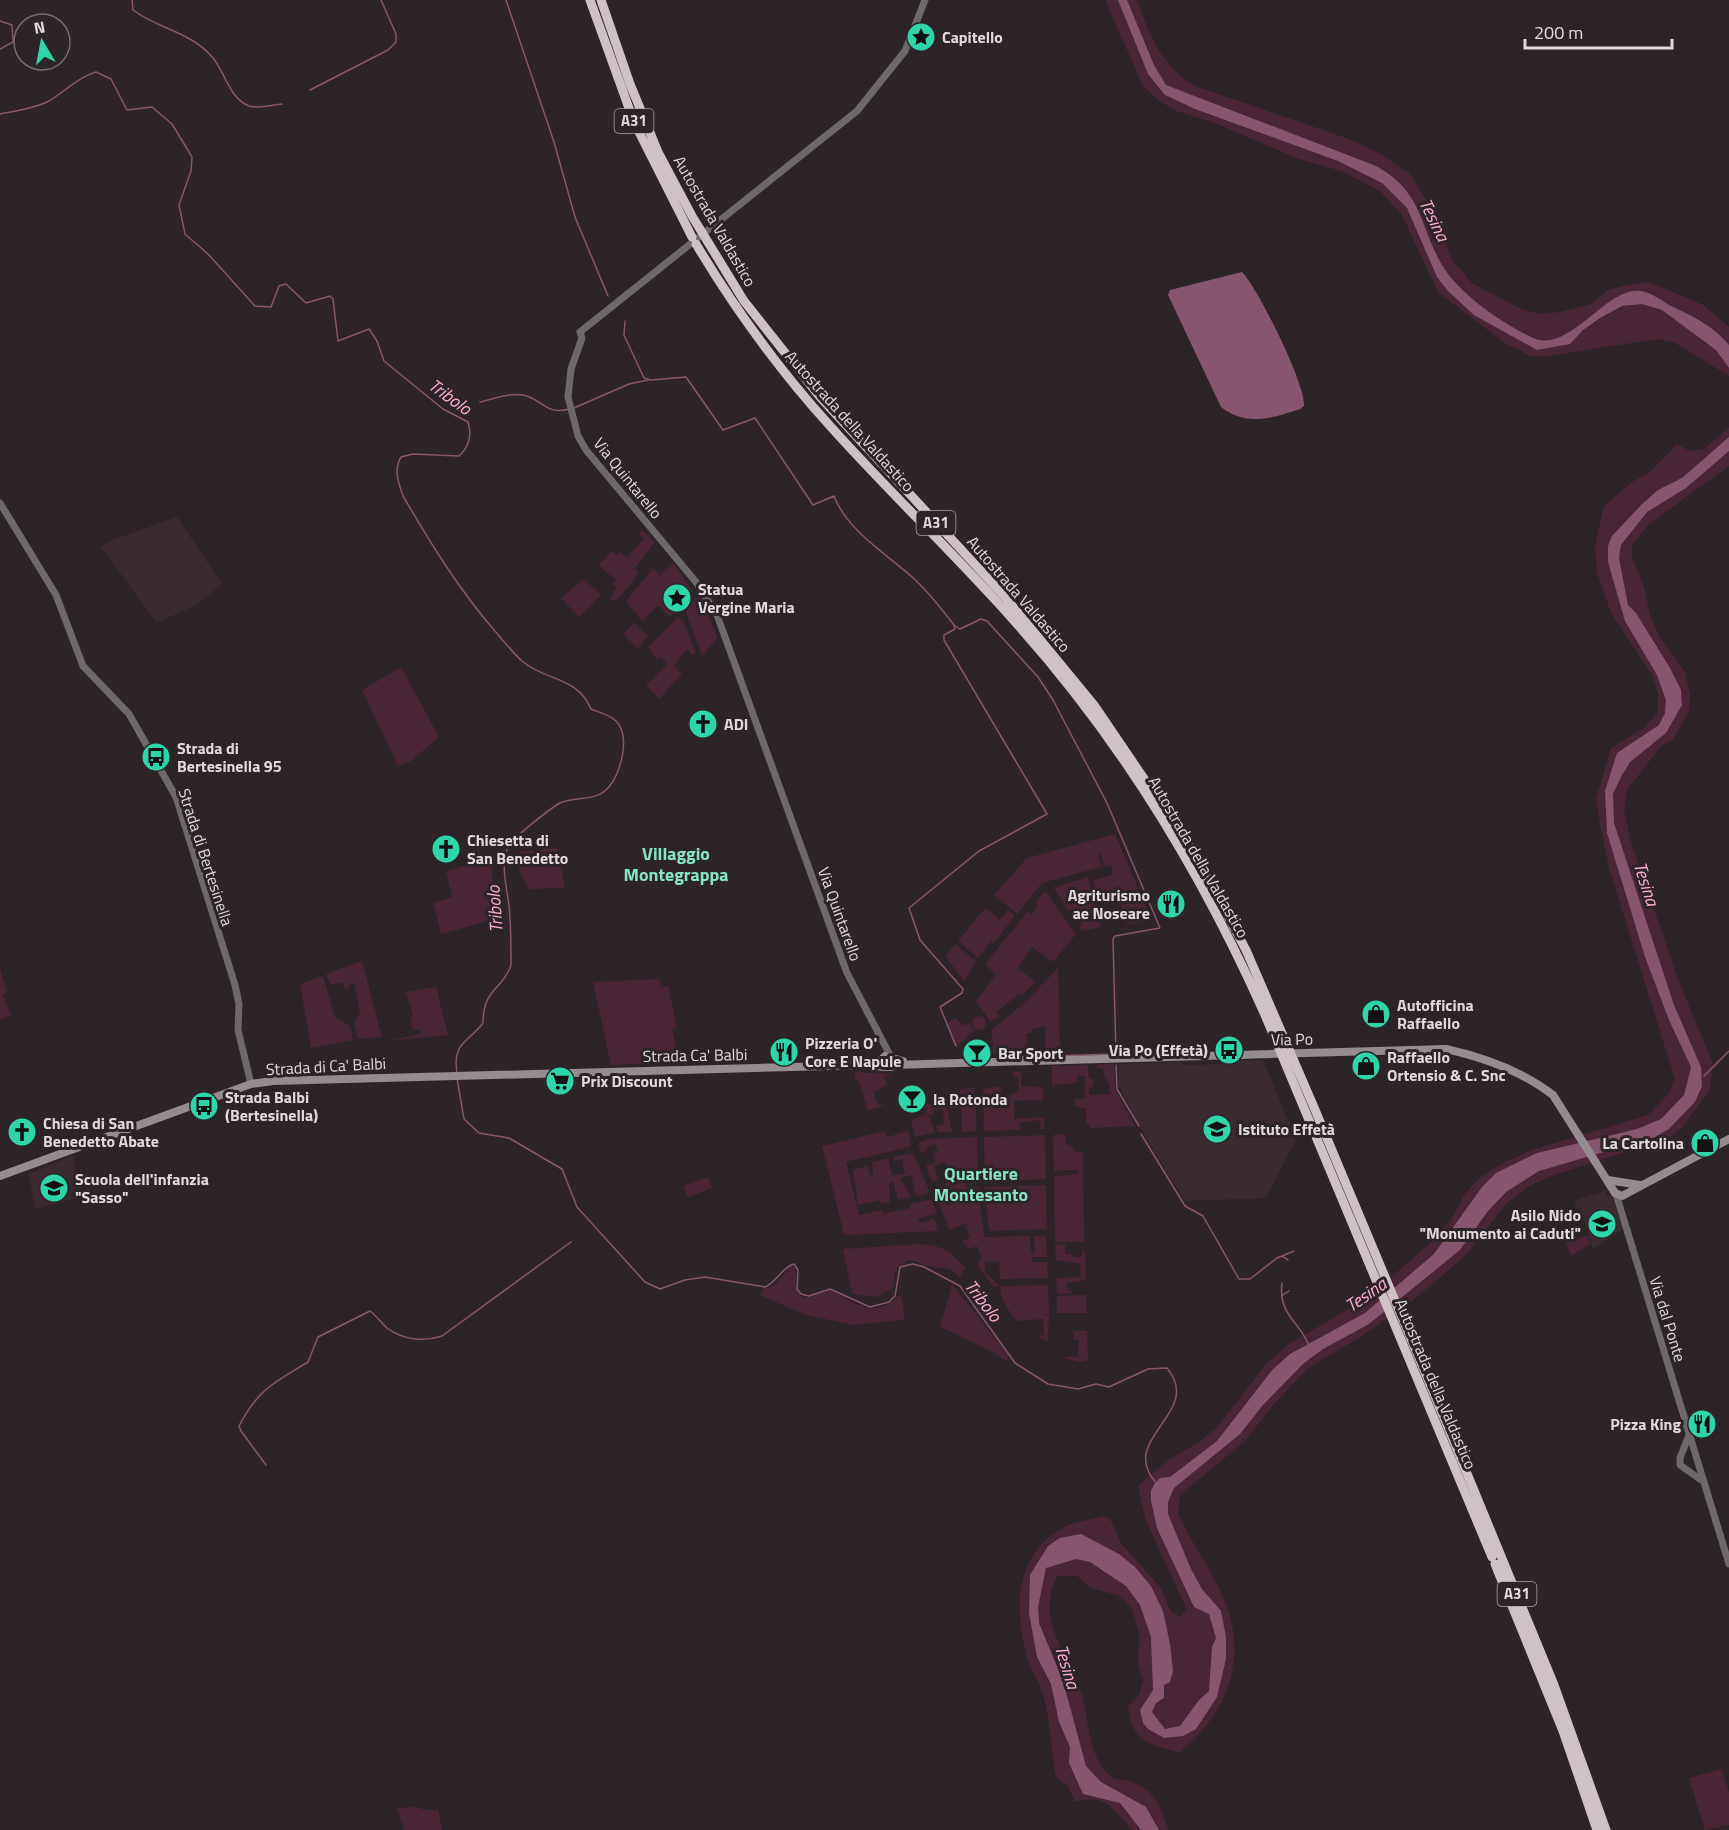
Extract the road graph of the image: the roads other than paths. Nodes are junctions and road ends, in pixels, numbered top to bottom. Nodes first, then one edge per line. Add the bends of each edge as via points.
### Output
1 (590, 0) edge
2 (600, 0) edge
3 (925, 0) edge
4 (0, 503) edge
5 (1281, 1041) junction
6 (887, 1061) junction
7 (526, 1072) joint
8 (251, 1084) junction
9 (1729, 1139) edge
10 (0, 1176) edge
11 (1606, 1178) junction
12 (1622, 1182) junction
13 (1641, 1185) junction
14 (1615, 1192) junction
15 (1627, 1194) junction
16 (1350, 1205) junction
17 (1622, 1212) junction
18 (1689, 1434) junction
19 (1682, 1454) junction
20 (1697, 1459) junction
21 (1689, 1471) junction
22 (1704, 1482) junction
23 (1729, 1564) edge
24 (1597, 1830) edge
25 (1606, 1830) edge

1 - 5 highway, Autostrada della Valdastico / A31 via 634,122 694,240 740,313 789,379 1018,624 1103,731 1197,877
2 - 5 highway, Autostrada Valdastico / A31 via 658,152 744,301 820,397 1005,597 1094,705 1193,851 1246,950
3 - 6 street, Via Quintarello via 905,51 857,111 580,332 582,338 570,375 571,412 586,450 696,582 717,615 847,973 883,1042
4 - 8 street, Strada di Bertesinella via 56,595 83,666 129,714 176,797 235,985 238,1030
5 - 16 highway, Autostrada della Valdastico / A31 via 1294,1084
5 - 16 highway, Autostrada della Valdastico / A31 via 1292,1058
6 - 7 main road, Strada Ca' Balbi via 864,1065
6 - 11 main road, Via Po via 920,1064 1434,1048 1464,1053 1546,1089 1562,1105
7 - 8 main road, Strada di Ca' Balbi via 296,1078
8 - 10 main road, Strada di Ca' Balbi
9 - 13 main road
11 - 12 main road
11 - 14 main road, Via Po
12 - 13 main road
12 - 14 main road via 1615,1184
12 - 15 main road via 1629,1189
13 - 15 main road
14 - 15 main road
14 - 17 street, Via dal Ponte
15 - 17 street
16 - 24 highway, Autostrada della Valdastico / A31 via 1404,1348 1555,1709
16 - 25 highway, Autostrada della Valdastico / A31 via 1420,1361 1554,1685
17 - 18 street, Via dal Ponte
18 - 19 street
18 - 20 street, Via dal Ponte
19 - 20 street via 1689,1452
19 - 21 street via 1680,1465
20 - 21 street via 1696,1467
20 - 22 street, Via dal Ponte
21 - 22 street
22 - 23 street, Via dal Ponte

